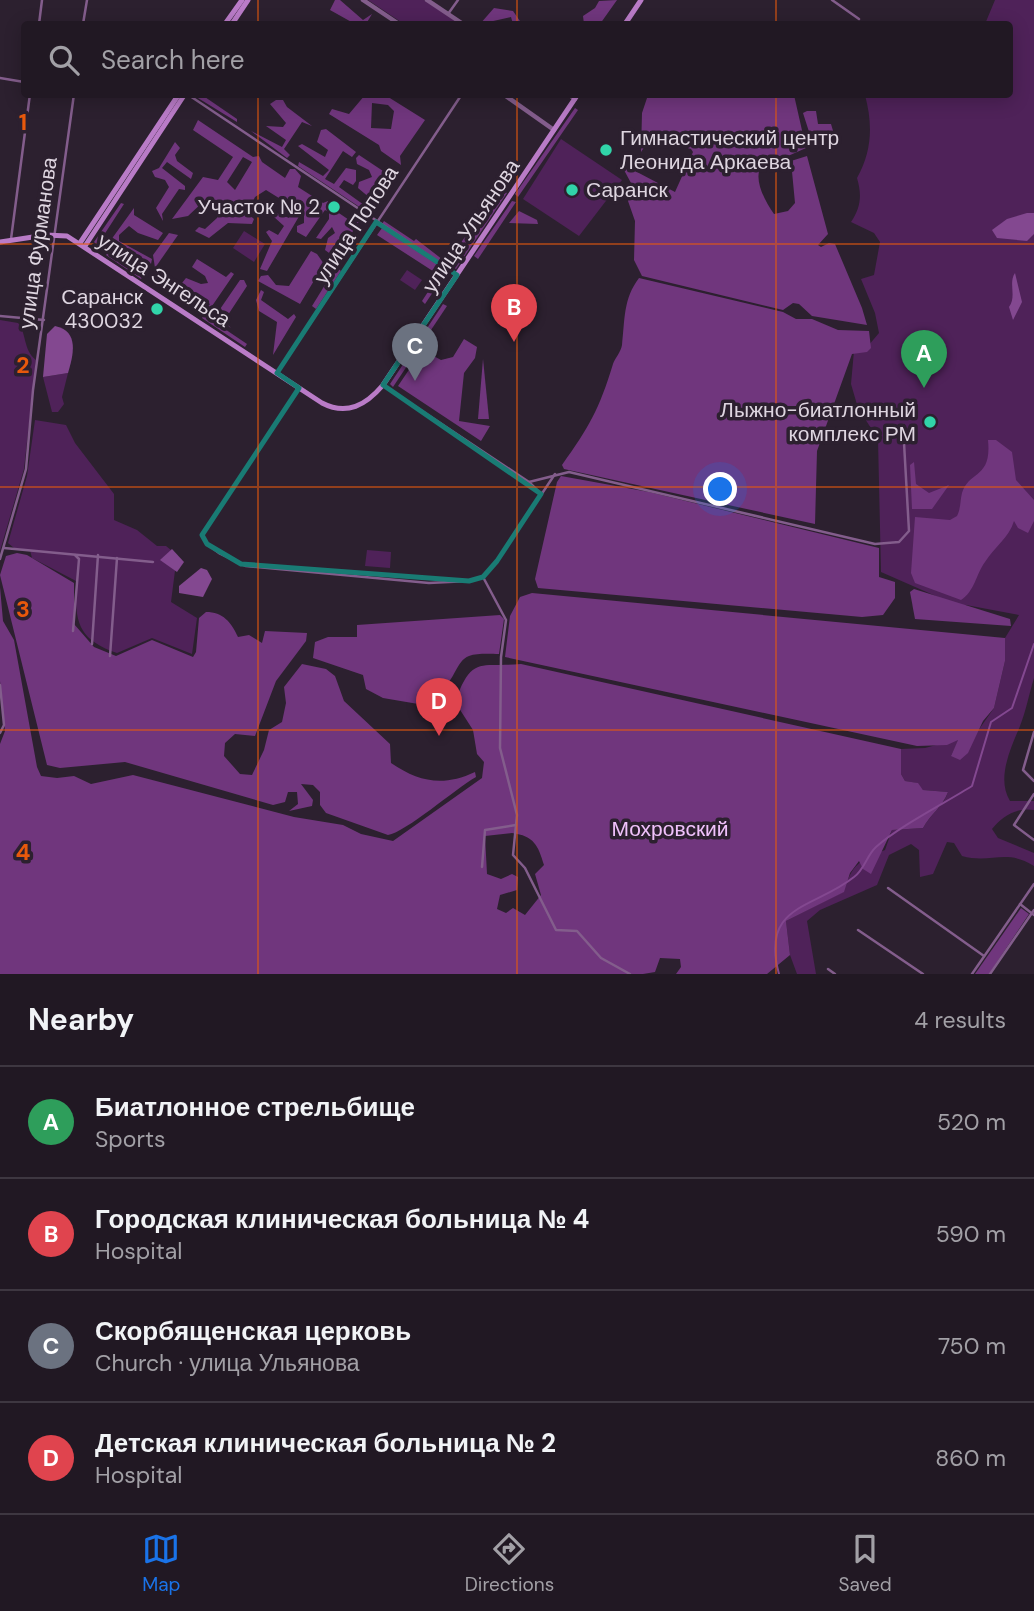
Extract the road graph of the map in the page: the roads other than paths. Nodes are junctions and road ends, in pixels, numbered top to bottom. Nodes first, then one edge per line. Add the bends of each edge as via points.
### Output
1 (42, 0) edge
2 (87, 0) edge
3 (242, 0) edge
4 (248, 0) edge
5 (363, 0) edge
6 (427, 0) edge
7 (458, 0) edge
8 (641, 0) edge
9 (832, 0) edge
10 (448, 15) junction
11 (859, 19) dead end
12 (39, 21) edge
13 (84, 21) edge
14 (227, 21) edge
15 (234, 21) edge
16 (394, 21) edge
17 (458, 21) edge
18 (627, 21) edge
19 (0, 78) edge
20 (21, 82) edge
21 (29, 98) edge
22 (73, 98) edge
23 (176, 98) edge
24 (183, 98) edge
25 (192, 98) edge
26 (459, 98) edge
27 (509, 98) edge
28 (575, 98) edge
29 (555, 131) junction
30 (376, 222) junction
31 (55, 234) junction
32 (11, 239) junction
33 (0, 242) edge
34 (82, 245) junction
35 (457, 275) junction
36 (0, 316) edge
37 (44, 320) junction
38 (277, 373) junction
39 (383, 385) junction
40 (299, 388) junction
41 (903, 425) dead end
42 (555, 474) junction
43 (529, 482) junction
44 (541, 494) junction
45 (4, 548) junction
46 (75, 555) junction
47 (97, 555) junction
48 (117, 558) junction
49 (0, 559) edge
50 (153, 562) dead end
51 (483, 577) junction
52 (73, 631) dead end
53 (92, 644) dead end
54 (110, 656) dead end
55 (0, 685) edge
56 (1, 700) edge
57 (1034, 732) edge
58 (0, 733) edge
59 (1034, 781) edge
60 (1034, 794) edge
61 (516, 825) junction
62 (1034, 840) edge
63 (482, 867) dead end
64 (1034, 884) edge
65 (888, 888) dead end
66 (1020, 904) junction
67 (1033, 913) edge
68 (858, 930) dead end
69 (984, 956) junction
70 (828, 969) dead end
71 (630, 974) edge
72 (835, 974) edge
73 (923, 974) edge
74 (972, 974) edge
75 (990, 974) edge

1 - 12 street
2 - 13 street
3 - 14 main road
4 - 15 main road
5 - 16 street
6 - 10 street
7 - 10 street
8 - 18 main road
9 - 11 street
10 - 17 street
19 - 20 street
21 - 32 street
22 - 31 street, улица Фурманова
23 - 34 main road
24 - 34 main road
25 - 30 street
26 - 30 street, улица Попова
27 - 29 street
28 - 29 main road, улица Ульянова
29 - 35 main road, улица Ульянова
30 - 35 street
30 - 38 street, улица Попова
31 - 32 main road
31 - 34 main road, улица Энгельса
31 - 37 street, улица Фурманова
32 - 33 main road
34 - 38 main road, улица Энгельса
35 - 39 main road, улица Ульянова
36 - 37 street
37 - 45 street, улица Фурманова via 26,469
38 - 40 main road
39 - 40 main road, улица Ульянова via 362,405 346,409 328,406
39 - 43 street
40 - 51 street via 202,535 206,544 246,565 429,583
41 - 42 street via 909,531 894,544 569,472
42 - 43 street
42 - 44 street
43 - 44 street
44 - 51 street
45 - 46 street
45 - 49 street, улица Фурманова
46 - 47 street
46 - 52 street via 79,559
47 - 48 street
47 - 53 street
48 - 50 street
48 - 54 street
51 - 61 street via 506,620 500,748
55 - 56 street
56 - 58 street via 4,725
57 - 59 street via 1023,770
60 - 62 street via 1014,825
61 - 63 street via 485,830
61 - 71 street via 513,855 525,868 556,930 577,931 601,958
64 - 66 street
65 - 69 street
66 - 67 street
66 - 69 street
67 - 75 street
68 - 73 street
69 - 74 street
70 - 72 street

